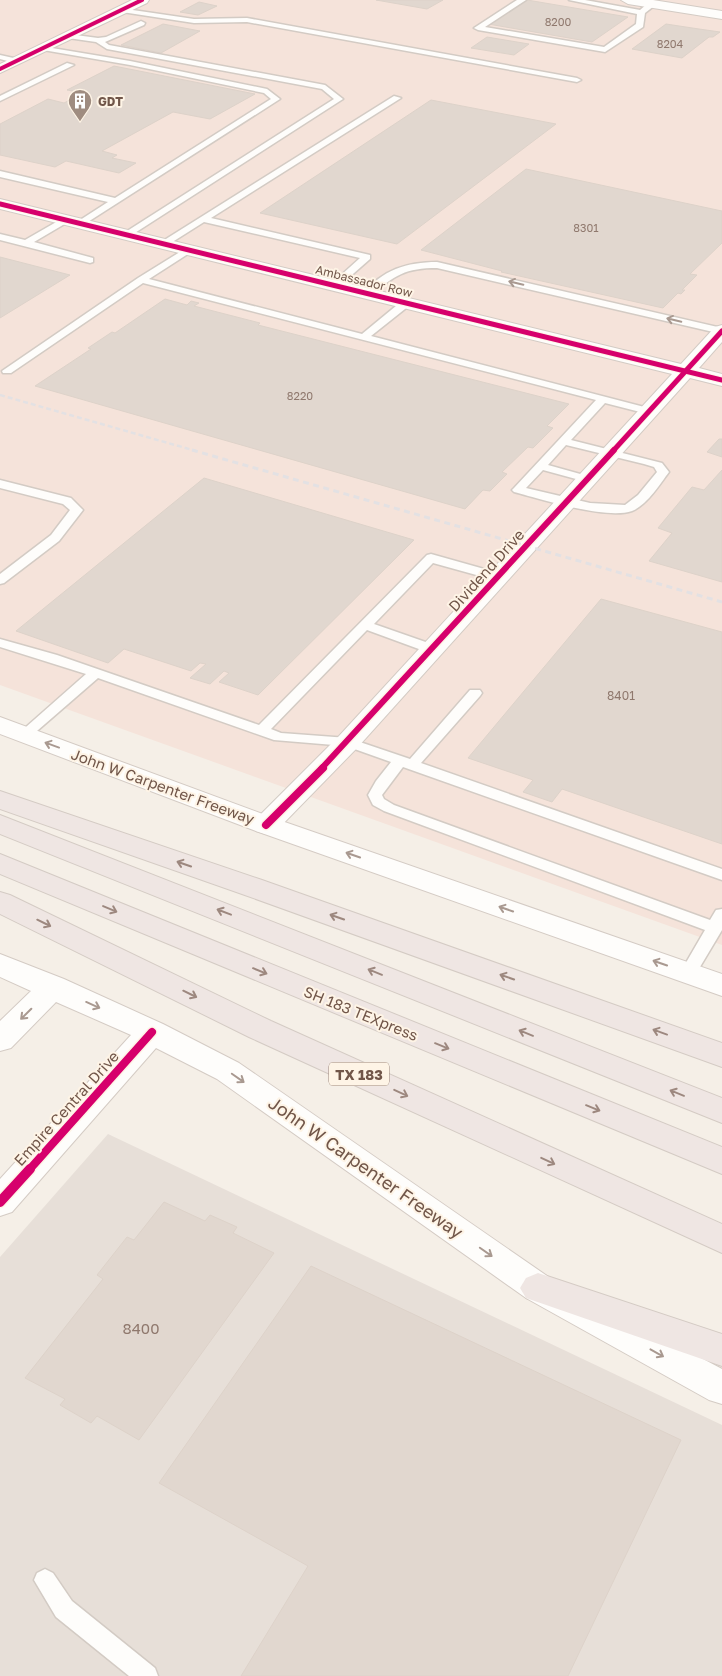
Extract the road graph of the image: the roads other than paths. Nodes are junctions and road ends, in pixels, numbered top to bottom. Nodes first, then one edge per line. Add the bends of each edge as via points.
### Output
1 (142, 0) edge
2 (522, 0) edge
3 (573, 0) edge
4 (628, 0) edge
5 (653, 4) junction
6 (122, 10) junction
7 (641, 12) junction
8 (722, 16) edge
9 (141, 23) dead end
10 (68, 36) junction
11 (98, 40) junction
12 (43, 48) junction
13 (0, 57) edge
14 (15, 61) junction
15 (70, 65) dead end
16 (0, 69) edge
17 (577, 80) dead end
18 (397, 98) dead end
19 (0, 99) edge
20 (0, 174) edge
21 (116, 201) junction
22 (0, 204) edge
23 (203, 219) junction
24 (72, 222) junction
25 (127, 235) junction
26 (0, 237) edge
27 (26, 243) junction
28 (163, 244) junction
29 (188, 250) junction
30 (90, 260) dead end
31 (141, 280) junction
32 (334, 286) junction
33 (368, 294) junction
34 (406, 303) junction
35 (722, 331) edge
36 (363, 338) junction
37 (7, 371) dead end
38 (685, 371) junction
39 (722, 380) edge
40 (603, 400) junction
41 (648, 411) junction
42 (563, 441) junction
43 (611, 453) junction
44 (540, 466) junction
45 (587, 479) junction
46 (0, 484) edge
47 (568, 500) junction
48 (498, 577) junction
49 (0, 580) edge
50 (365, 625) junction
51 (0, 643) edge
52 (432, 649) junction
53 (95, 674) junction
54 (475, 693) dead end
55 (12, 730) edge
56 (261, 731) junction
57 (348, 742) junction
58 (406, 763) junction
59 (0, 800) edge
60 (0, 824) edge
61 (266, 825) junction
62 (0, 863) edge
63 (722, 875) edge
64 (0, 902) edge
65 (718, 921) edge
66 (0, 965) edge
67 (688, 973) junction
68 (722, 985) edge
69 (52, 987) junction
70 (152, 1032) junction
71 (0, 1040) edge
72 (722, 1055) edge
73 (722, 1111) edge
74 (722, 1161) edge
75 (0, 1202) edge
76 (722, 1239) edge
77 (538, 1288) junction
78 (722, 1350) edge
79 (722, 1388) edge
80 (45, 1580) dead end
81 (147, 1676) edge

1 - 6 street
2 - 7 lane via 478,28 605,50 640,25
3 - 7 lane
4 - 5 street
5 - 7 lane
5 - 8 street
6 - 10 street
6 - 17 lane via 194,21 247,20
9 - 11 lane via 108,39
10 - 11 lane
10 - 12 street
11 - 25 lane via 107,47 325,87 339,99
12 - 14 street
12 - 21 lane via 267,91 276,99
13 - 14 lane
14 - 16 street
15 - 19 lane
18 - 23 lane
20 - 21 lane
21 - 24 lane
22 - 24 street, Ambassador Row
23 - 28 lane
23 - 32 lane via 367,257
24 - 25 street, Ambassador Row
24 - 27 lane
25 - 28 street, Ambassador Row
26 - 27 lane
27 - 30 lane
28 - 29 street, Ambassador Row
29 - 31 lane
29 - 32 street, Ambassador Row
31 - 36 lane
31 - 37 lane
32 - 33 street, Ambassador Row
33 - 34 street, Ambassador Row
35 -> 33 lane via 436,265 400,268
34 - 36 lane
34 - 38 street, Ambassador Row
35 - 38 street, Dividend Drive
36 - 40 lane
38 - 39 street, Ambassador Row
38 - 41 street, Dividend Drive
40 - 41 lane
40 - 42 lane
41 - 43 street, Dividend Drive
42 - 43 lane
42 - 44 lane
43 - 45 street, Dividend Drive
43 - 47 lane via 658,465 664,472 628,508 606,508
44 - 45 lane
44 - 47 lane via 518,490
45 - 47 street, Dividend Drive
46 - 49 lane via 67,501 77,510 55,538
47 - 48 street, Dividend Drive
48 - 50 lane via 431,558
48 - 52 street, Dividend Drive
50 - 52 lane
50 - 56 lane
51 - 53 lane
52 - 57 street, Dividend Drive
53 - 55 lane
53 - 56 lane
54 - 58 lane
61 -> 55 street, John W Carpenter Freeway
56 - 57 lane via 279,737
57 - 58 lane
57 - 61 street, Dividend Drive
58 - 63 lane
58 - 65 lane via 381,784 375,795 378,802 388,808
72 -> 59 highway
73 -> 60 highway
67 -> 61 street, John W Carpenter Freeway
62 -> 74 highway, SH 183 TEXpress
64 -> 76 highway, TX 183 via 269,1033
65 - 67 lane
66 - 69 street, John W Carpenter Freeway
67 - 68 street, John W Carpenter Freeway
69 -> 70 street, John W Carpenter Freeway
69 -> 71 street
70 - 75 street, Empire Central Drive
70 -> 77 street, John W Carpenter Freeway via 228,1071
77 - 78 highway
77 -> 79 street, John W Carpenter Freeway
80 - 81 lane via 64,1609

